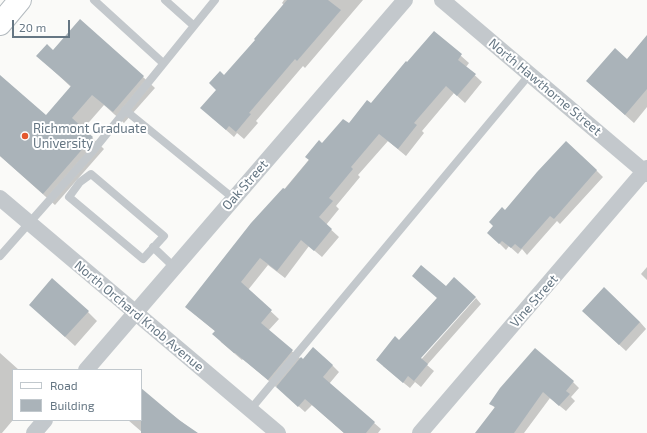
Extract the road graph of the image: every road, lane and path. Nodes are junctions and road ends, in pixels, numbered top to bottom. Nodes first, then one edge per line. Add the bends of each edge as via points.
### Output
1 (20, 0) edge
2 (94, 0) edge
3 (165, 0) edge
4 (215, 0) edge
5 (405, 0) edge
6 (442, 0) edge
7 (0, 24) edge
8 (194, 25) junction
9 (163, 63) junction
10 (530, 74) junction
11 (125, 110) junction
12 (646, 171) edge
13 (72, 174) junction
14 (80, 182) junction
15 (233, 198) junction
16 (1, 201) edge
17 (29, 222) junction
18 (153, 247) junction
19 (0, 256) edge
20 (174, 267) junction
21 (135, 312) junction
22 (87, 369) edge
23 (250, 410) junction
24 (43, 421) edge
25 (34, 433) edge
26 (278, 433) edge
27 (420, 433) edge

1 - 7 main road
2 - 9 lane
3 - 8 lane
4 - 8 lane
5 - 15 street, Oak Street
6 - 10 street, North Hawthorne Street
8 - 9 lane
9 - 11 lane
10 - 12 street, North Hawthorne Street
10 - 23 lane
11 - 13 lane
11 - 15 lane
12 - 27 street, Vine Street
13 - 14 lane
13 - 17 lane
14 - 18 lane via 91,174 164,236
14 - 18 lane via 69,197 143,259
15 - 20 street, Oak Street
16 - 17 street, North Orchard Knob Avenue
17 - 19 lane
17 - 21 street, North Orchard Knob Avenue
18 - 20 lane
20 - 21 street, Oak Street
21 - 22 street, Oak Street
21 - 23 street, North Orchard Knob Avenue
23 - 26 street, North Orchard Knob Avenue
24 - 25 street

